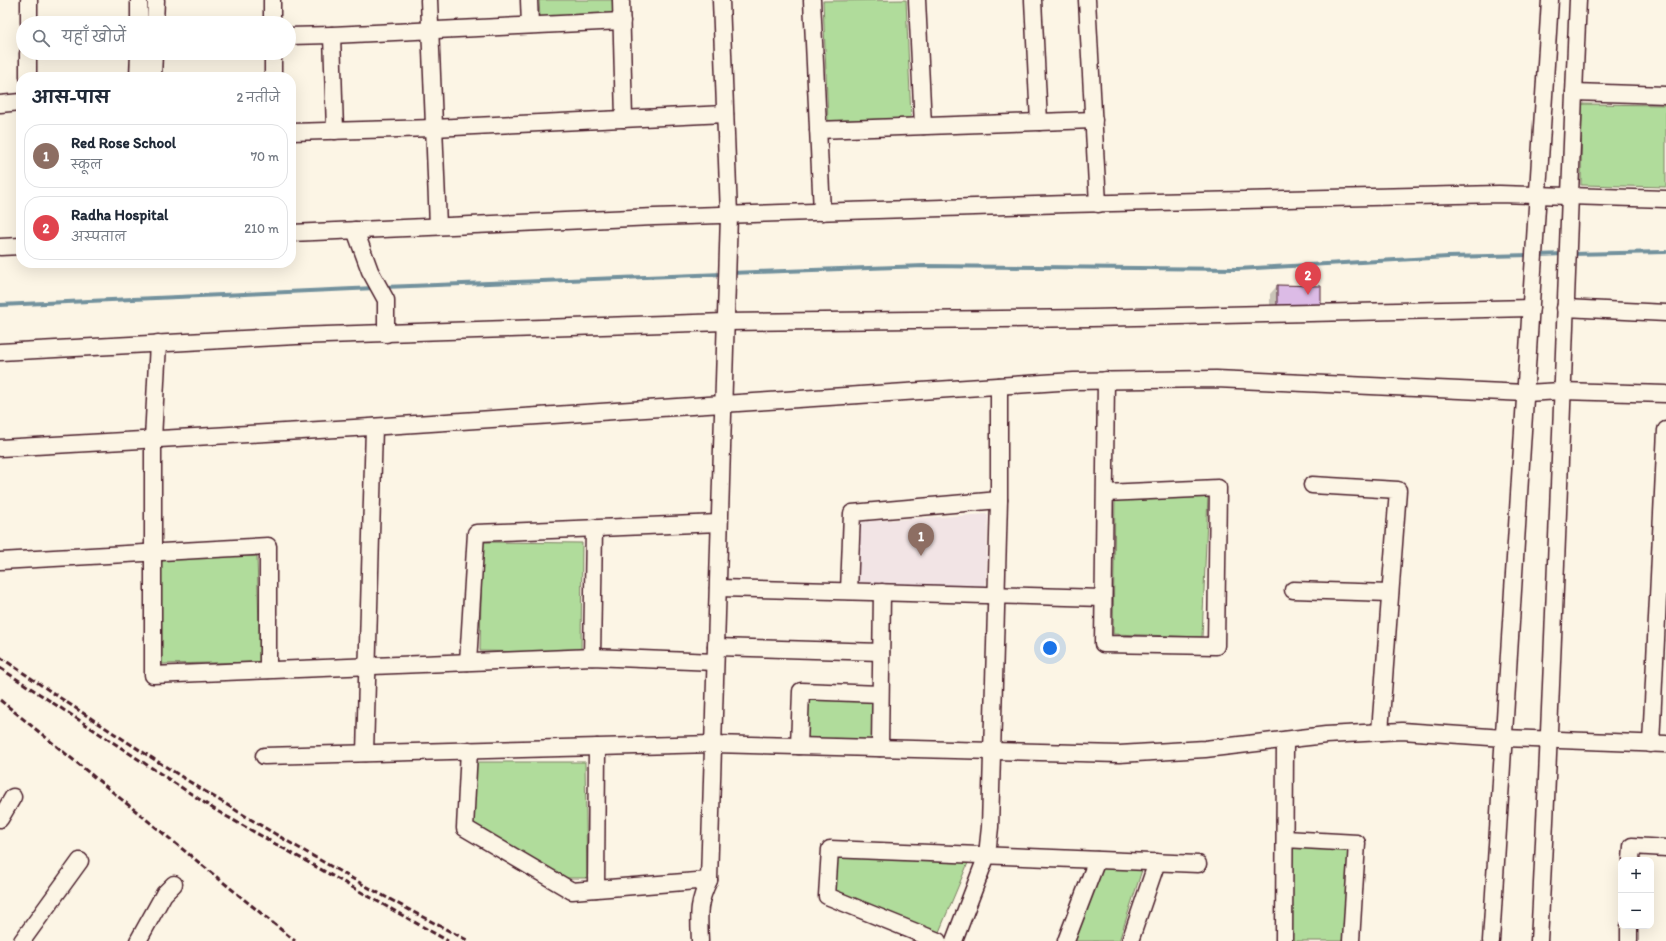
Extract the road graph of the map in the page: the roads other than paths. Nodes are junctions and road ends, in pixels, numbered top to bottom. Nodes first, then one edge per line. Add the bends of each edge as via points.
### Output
1 (29, 0) edge
2 (139, 0) edge
3 (156, 0) edge
4 (272, 0) edge
5 (429, 0) edge
6 (529, 0) edge
7 (621, 0) edge
8 (721, 0) edge
9 (812, 0) edge
10 (917, 0) edge
11 (1033, 0) edge
12 (1087, 0) edge
13 (1550, 0) edge
14 (1578, 0) edge
15 (29, 16) edge
16 (139, 16) edge
17 (155, 16) edge
18 (272, 16) edge
19 (622, 21) junction
20 (530, 25) junction
21 (430, 29) junction
22 (332, 35) junction
23 (296, 36) edge
24 (28, 60) edge
25 (139, 60) edge
26 (154, 60) edge
27 (273, 60) edge
28 (28, 72) edge
29 (138, 72) edge
30 (153, 72) edge
31 (273, 72) edge
32 (1574, 92) junction
33 (1666, 95) edge
34 (16, 102) edge
35 (0, 104) edge
36 (725, 114) junction
37 (624, 119) junction
38 (1094, 120) junction
39 (1039, 122) junction
40 (923, 126) junction
41 (434, 128) junction
42 (818, 130) junction
43 (335, 131) junction
44 (296, 132) edge
45 (1538, 195) junction
46 (1569, 196) junction
47 (1666, 199) edge
48 (1098, 204) junction
49 (822, 212) junction
50 (729, 215) junction
51 (438, 226) junction
52 (355, 230) junction
53 (296, 233) edge
54 (16, 246) edge
55 (0, 247) edge
56 (1531, 308) junction
57 (1565, 308) junction
58 (1666, 313) edge
59 (725, 322) junction
60 (386, 334) junction
61 (158, 344) junction
62 (0, 352) edge
63 (1106, 380) junction
64 (999, 386) junction
65 (1562, 392) junction
66 (1526, 393) junction
67 (1666, 394) edge
68 (723, 404) junction
69 (374, 427) junction
70 (1666, 430) edge
71 (153, 440) junction
72 (0, 448) edge
73 (1312, 485) dead end
74 (1105, 493) junction
75 (999, 500) junction
76 (1664, 503) edge
77 (720, 523) junction
78 (594, 528) junction
79 (153, 553) junction
80 (0, 561) edge
81 (718, 588) junction
82 (1294, 590) dead end
83 (848, 591) junction
84 (882, 592) junction
85 (1390, 593) junction
86 (996, 595) junction
87 (1103, 598) junction
88 (881, 652) junction
89 (716, 654) junction
90 (592, 657) junction
91 (468, 662) junction
92 (367, 666) junction
93 (268, 670) junction
94 (880, 694) junction
95 (1380, 732) junction
96 (1504, 738) junction
97 (1285, 740) junction
98 (1549, 740) junction
99 (713, 744) junction
100 (1658, 744) edge
101 (799, 746) junction
102 (597, 747) junction
103 (880, 748) junction
104 (469, 750) junction
105 (993, 751) junction
106 (365, 753) junction
107 (264, 756) dead end
108 (13, 797) dead end
109 (0, 819) edge
110 (1285, 839) junction
111 (1666, 848) edge
112 (987, 855) junction
113 (1631, 857) edge
114 (1097, 860) junction
115 (80, 861) dead end
116 (1157, 862) junction
117 (1198, 864) dead end
118 (709, 880) junction
119 (174, 884) dead end
120 (596, 889) junction
121 (1629, 929) edge
122 (1540, 933) edge
123 (1493, 936) edge
124 (22, 941) edge
125 (138, 941) edge
126 (700, 941) edge
127 (938, 941) edge
128 (954, 941) edge
129 (1066, 941) edge
130 (1130, 941) edge
131 (1284, 941) edge
132 (1351, 941) edge
133 (1533, 941) edge
134 (1629, 941) edge

1 - 15 street
2 - 16 street
3 - 17 street
4 - 18 street
5 - 21 street
6 - 20 street
7 - 19 street
8 - 36 street
9 - 42 street
10 - 40 street
11 - 39 street
12 - 38 street
13 - 45 street
14 - 32 street
19 - 20 street
19 - 37 street
20 - 21 street
21 - 22 street
21 - 41 street
22 - 23 street
22 - 43 street
24 - 28 street
25 - 29 street
26 - 30 street
27 - 31 street
32 - 33 street
32 - 46 street
34 - 35 street
36 - 37 street
36 - 50 street
37 - 41 street
38 - 39 street
38 - 48 street
39 - 40 street
40 - 42 street
41 - 43 street
41 - 51 street
42 - 49 street
43 - 44 street
45 - 46 street
45 - 48 street
45 - 56 street
46 - 47 street
46 - 57 street
48 - 49 street
49 - 50 street
50 - 51 street
50 - 59 street
51 - 52 street
52 - 53 street
52 - 60 street via 370,271 386,300
54 - 55 street
56 - 59 street via 1092,318
56 - 66 street
57 - 58 street
57 - 65 street
59 - 60 street
59 - 68 street
60 - 61 street
61 - 62 street
61 - 71 street
63 - 64 street
63 - 66 street via 1216,380
63 - 74 street
64 - 68 street
64 - 75 street
65 - 66 street
65 - 67 street
65 - 98 street
66 - 96 street
68 - 69 street
68 - 77 street
69 - 71 street
69 - 92 street
70 - 76 street
71 - 72 street
71 - 79 street
73 - 85 street via 1398,490
74 - 87 street
74 - 87 street via 1218,488 1216,646 1103,644
75 - 83 street via 852,513
75 - 86 street
76 - 100 street
77 - 78 street
77 - 81 street
78 - 90 street
78 - 91 street via 476,533
79 - 80 street
79 - 93 street via 153,675
79 - 93 street via 268,546
81 - 83 street
81 - 89 street
82 - 85 street
83 - 84 street
84 - 86 street
84 - 88 street
85 - 95 street
86 - 87 street
86 - 105 street
88 - 89 street
88 - 94 street
89 - 90 street
89 - 99 street
90 - 91 street
91 - 92 street
92 - 93 street
92 - 106 street
94 - 101 street via 801,691
94 - 103 street
95 - 96 street via 1402,731
95 - 97 street
96 - 98 street
96 - 123 street
97 - 105 street via 1205,749 1119,754
97 - 110 street
98 - 100 street
98 - 122 street
99 - 101 street
99 - 102 street
99 - 118 street
101 - 103 street
102 - 104 street
102 - 120 street
103 - 105 street
104 - 106 street
104 - 120 street via 465,828 572,891
105 - 112 street
106 - 107 street
108 - 109 street
110 - 131 street
110 - 132 street via 1357,843
111 - 113 street via 1632,846
112 - 114 street
112 - 127 street via 830,849 827,896
112 - 128 street
114 - 116 street
114 - 129 street
115 - 124 street
116 - 117 street
116 - 130 street
118 - 120 street
118 - 126 street via 699,906
119 - 125 street via 164,894
121 - 134 street
122 - 133 street

